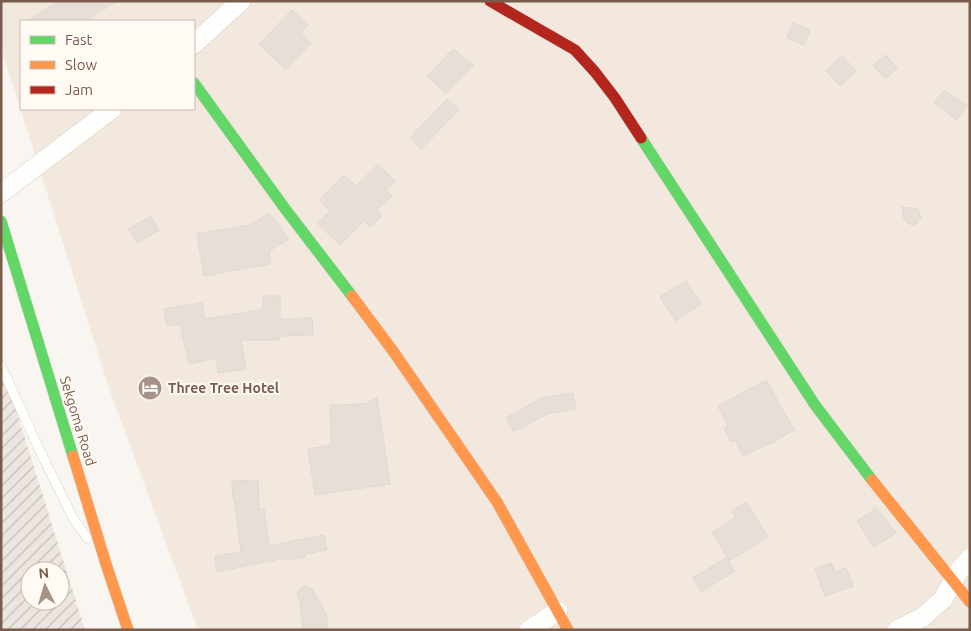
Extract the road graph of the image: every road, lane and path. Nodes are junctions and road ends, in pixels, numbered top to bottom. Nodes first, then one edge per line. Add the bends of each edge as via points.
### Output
1 (241, 1) edge
2 (490, 1) edge
3 (195, 43) edge
4 (195, 84) edge
5 (111, 110) edge
6 (1, 193) edge
7 (1, 221) edge
8 (1, 366) edge
9 (970, 558) edge
10 (106, 564) junction
11 (952, 581) junction
12 (970, 602) edge
13 (558, 611) junction
14 (128, 630) edge
15 (529, 630) edge
16 (568, 630) edge
17 (897, 630) edge

1 - 3 street
2 - 11 main road via 575,50 595,72 815,405
4 - 13 main road via 399,359 496,502
5 - 6 street
7 - 10 main road, Sekgoma Road
8 - 10 lane via 73,518
9 - 11 street
10 - 14 main road, Sekgoma Road
11 - 12 main road
11 - 17 street via 943,599 932,609
13 - 15 street
13 - 16 main road

